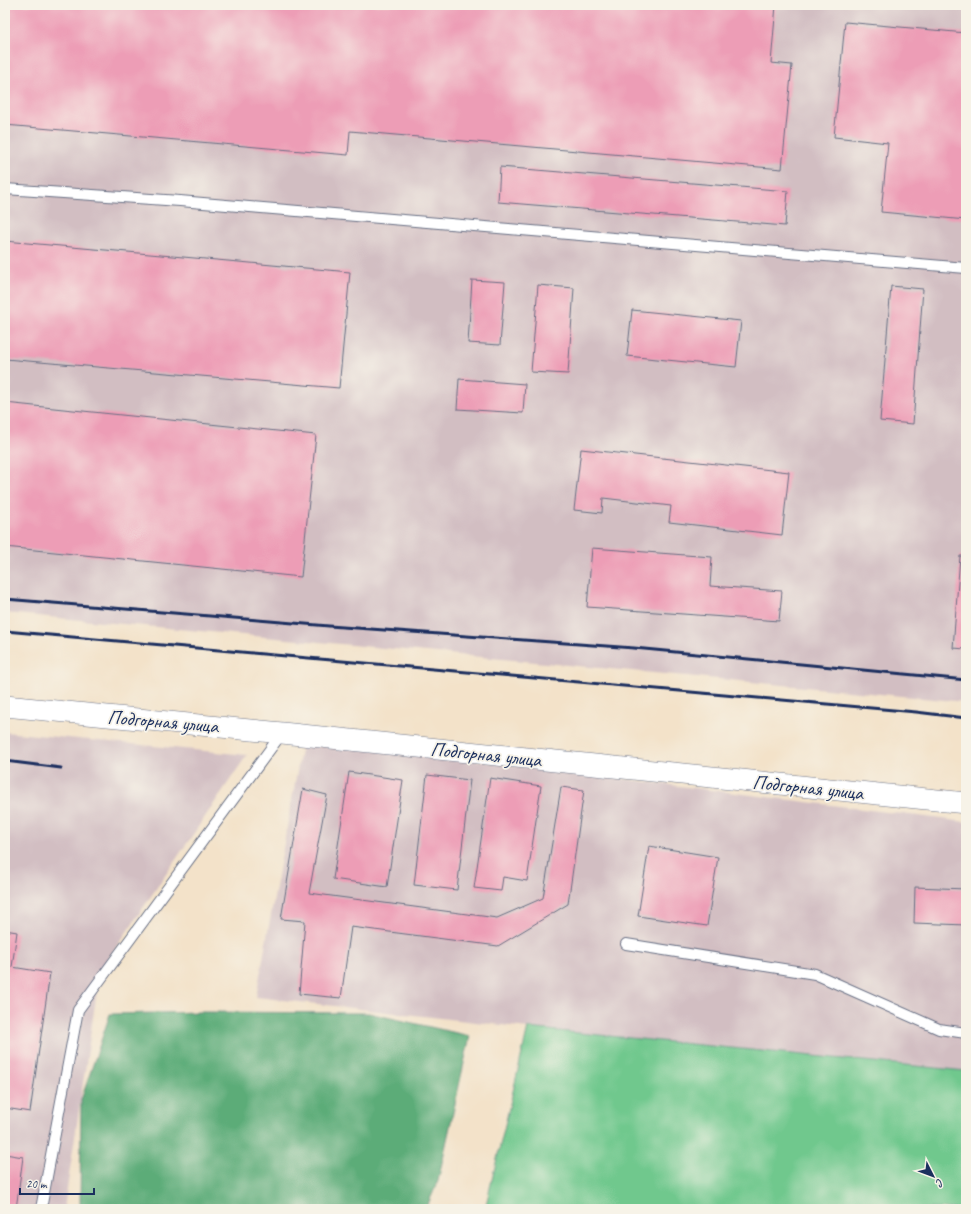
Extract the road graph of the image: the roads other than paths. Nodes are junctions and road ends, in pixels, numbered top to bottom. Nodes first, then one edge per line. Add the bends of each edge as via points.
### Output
1 (5, 189) edge
2 (966, 268) edge
3 (5, 706) edge
4 (282, 732) junction
5 (966, 803) edge
6 (626, 944) dead end
7 (966, 1033) edge
8 (41, 1209) edge

1 - 2 lane via 180,201
3 - 4 street, Подгорная улица
4 - 5 street, Подгорная улица
4 - 8 lane via 78,1010
6 - 7 lane via 815,974 939,1029

